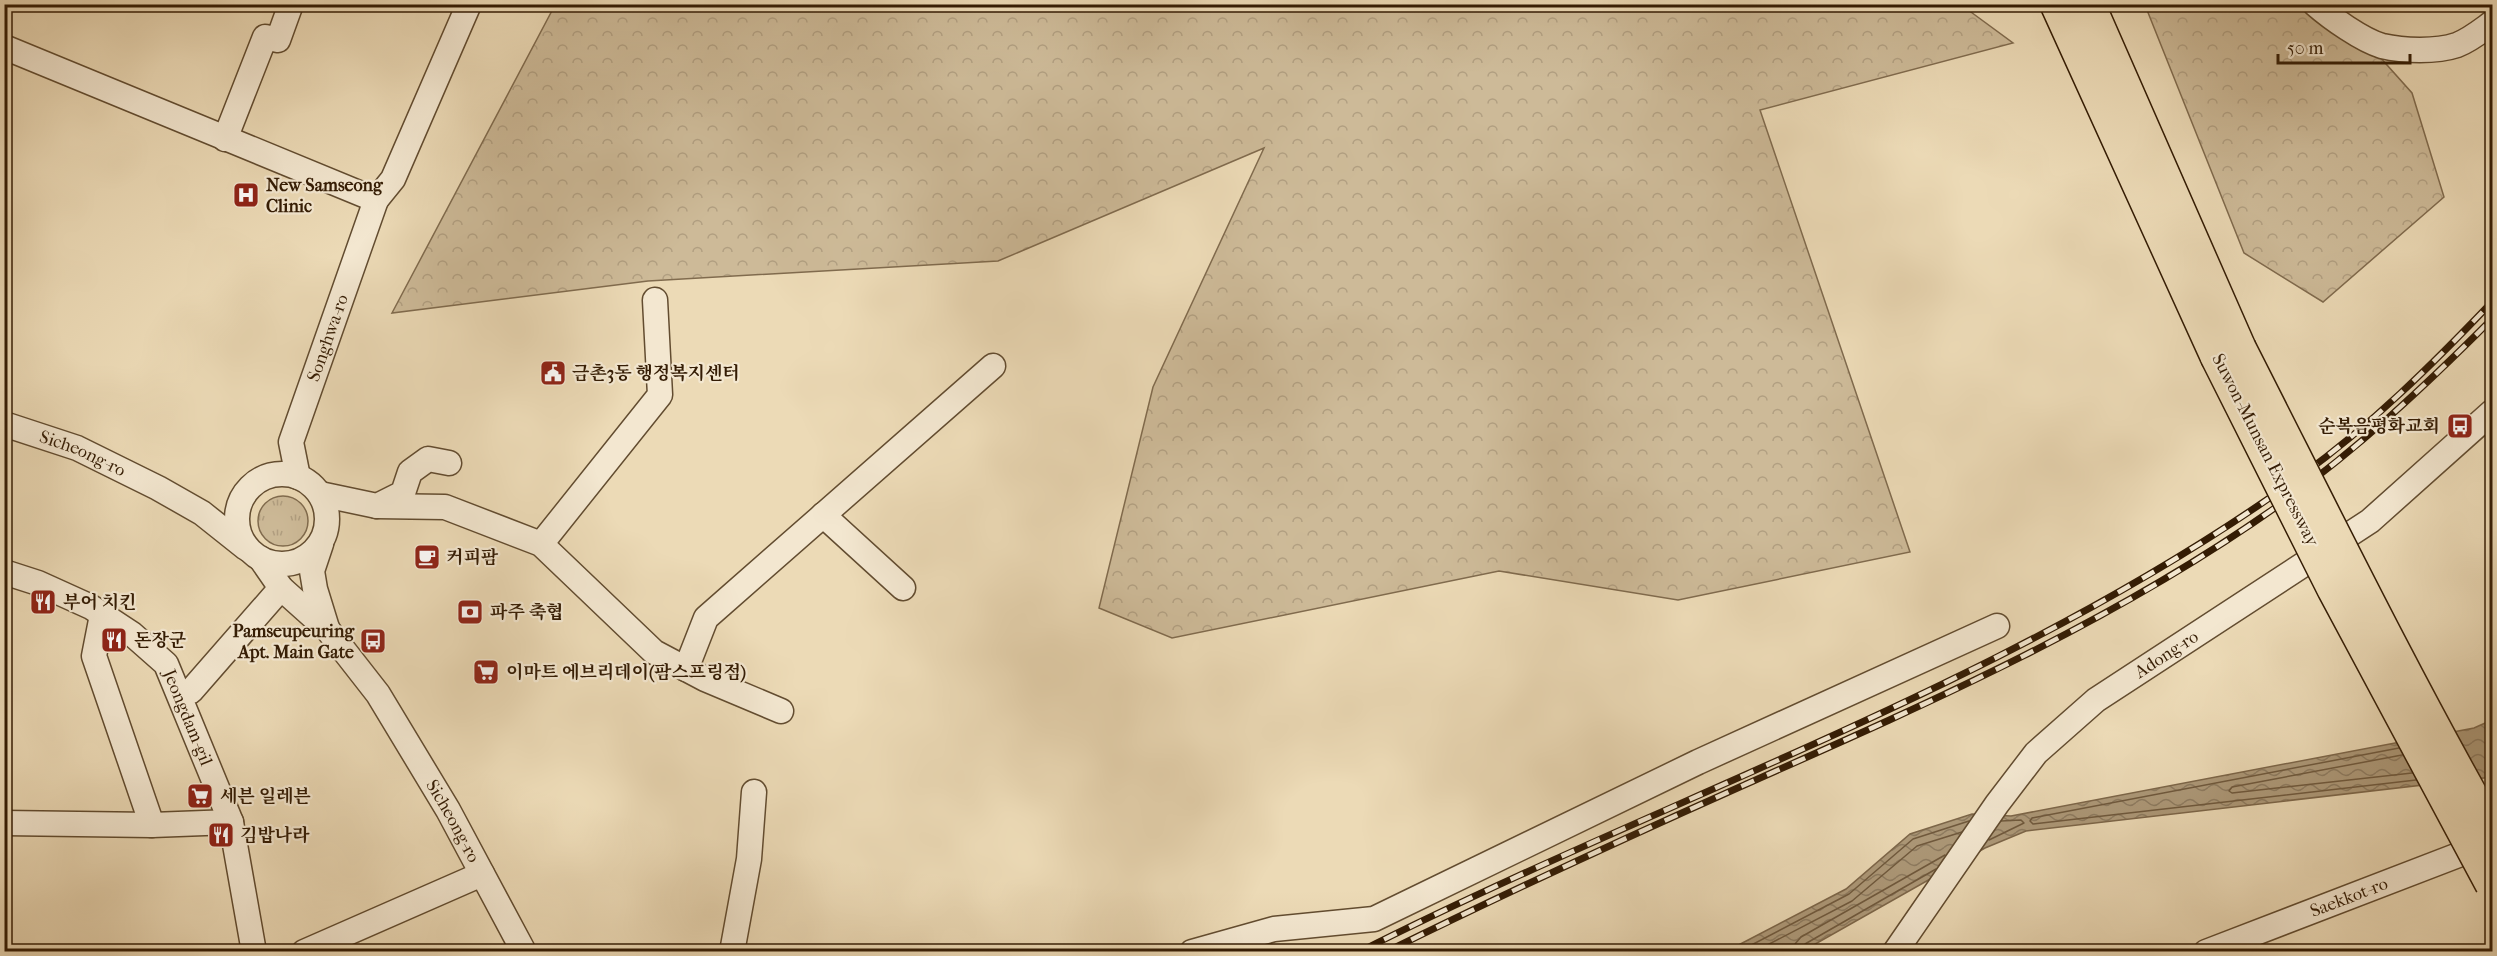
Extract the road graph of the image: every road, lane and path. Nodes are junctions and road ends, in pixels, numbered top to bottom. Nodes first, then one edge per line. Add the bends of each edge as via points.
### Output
1 (291, 4) edge
2 (469, 4) edge
3 (2058, 4) edge
4 (2088, 4) edge
5 (2315, 4) edge
6 (2493, 23) edge
7 (4, 47) edge
8 (225, 140) junction
9 (376, 200) junction
10 (655, 300) dead end
11 (2228, 352) junction
12 (993, 366) dead end
13 (2493, 412) edge
14 (4, 424) edge
15 (448, 463) dead end
16 (286, 476) junction
17 (320, 494) junction
18 (240, 505) junction
19 (377, 506) junction
20 (202, 513) junction
21 (823, 515) junction
22 (323, 539) junction
23 (541, 544) junction
24 (256, 555) junction
25 (4, 572) edge
26 (281, 588) junction
27 (903, 588) dead end
28 (102, 615) junction
29 (1997, 626) dead end
30 (328, 630) junction
31 (686, 669) junction
32 (180, 693) junction
33 (781, 711) dead end
34 (754, 792) dead end
35 (231, 822) junction
36 (4, 823) edge
37 (152, 825) junction
38 (2493, 833) edge
39 (2493, 842) edge
40 (482, 874) junction
41 (2493, 884) edge
42 (254, 951) edge
43 (304, 951) edge
44 (524, 951) edge
45 (732, 951) edge
46 (1192, 951) edge
47 (1895, 951) edge
48 (2206, 951) edge

1 - 8 street via 278,40 266,37
2 - 9 street, Songhwa-ro via 393,179
3 - 11 highway, Suwon-Munsan Expressway
4 - 11 highway, Suwon-Munsan Expressway
5 - 6 street via 2334,20 2382,46 2419,50 2455,46
7 - 8 street
8 - 9 street
9 - 16 street, Songhwa-ro via 291,442
10 - 23 street via 660,395
11 - 38 highway, Suwon-Munsan Expressway, bridge
11 - 41 highway, Suwon-Munsan Expressway, bridge via 2334,590
12 - 21 street
13 - 47 street, Adong-ro via 2370,521 2096,700 2036,753
14 - 20 street, Sicheong-ro via 77,448
15 - 19 street via 428,459 410,472 404,493
16 - 17 street via 310,484
16 - 18 street via 253,485
17 - 19 street
17 - 22 street via 327,516
18 - 20 street
18 - 24 street via 238,529
19 - 23 street via 445,507
20 - 24 street, Sicheong-ro
21 - 27 street
21 - 31 street via 706,618
22 - 24 street via 315,551 290,564 275,564
22 - 30 street via 312,570
23 - 31 street via 654,652
24 - 26 street
25 - 28 street, Jeongdam-gil via 38,583
26 - 30 street
26 - 32 street via 191,691
28 - 32 street, Jeongdam-gil via 132,634 166,664
28 - 37 street via 94,656
29 - 46 street via 1698,762 1374,919 1274,929
30 - 40 street, Sicheong-ro via 378,694
31 - 33 street
32 - 35 street, Jeongdam-gil
34 - 45 street via 749,860
35 - 37 street
35 - 42 street, Jeongdam-gil
36 - 37 street
39 - 48 street, Saekkot-ro
40 - 43 street
40 - 44 street, Sicheong-ro

